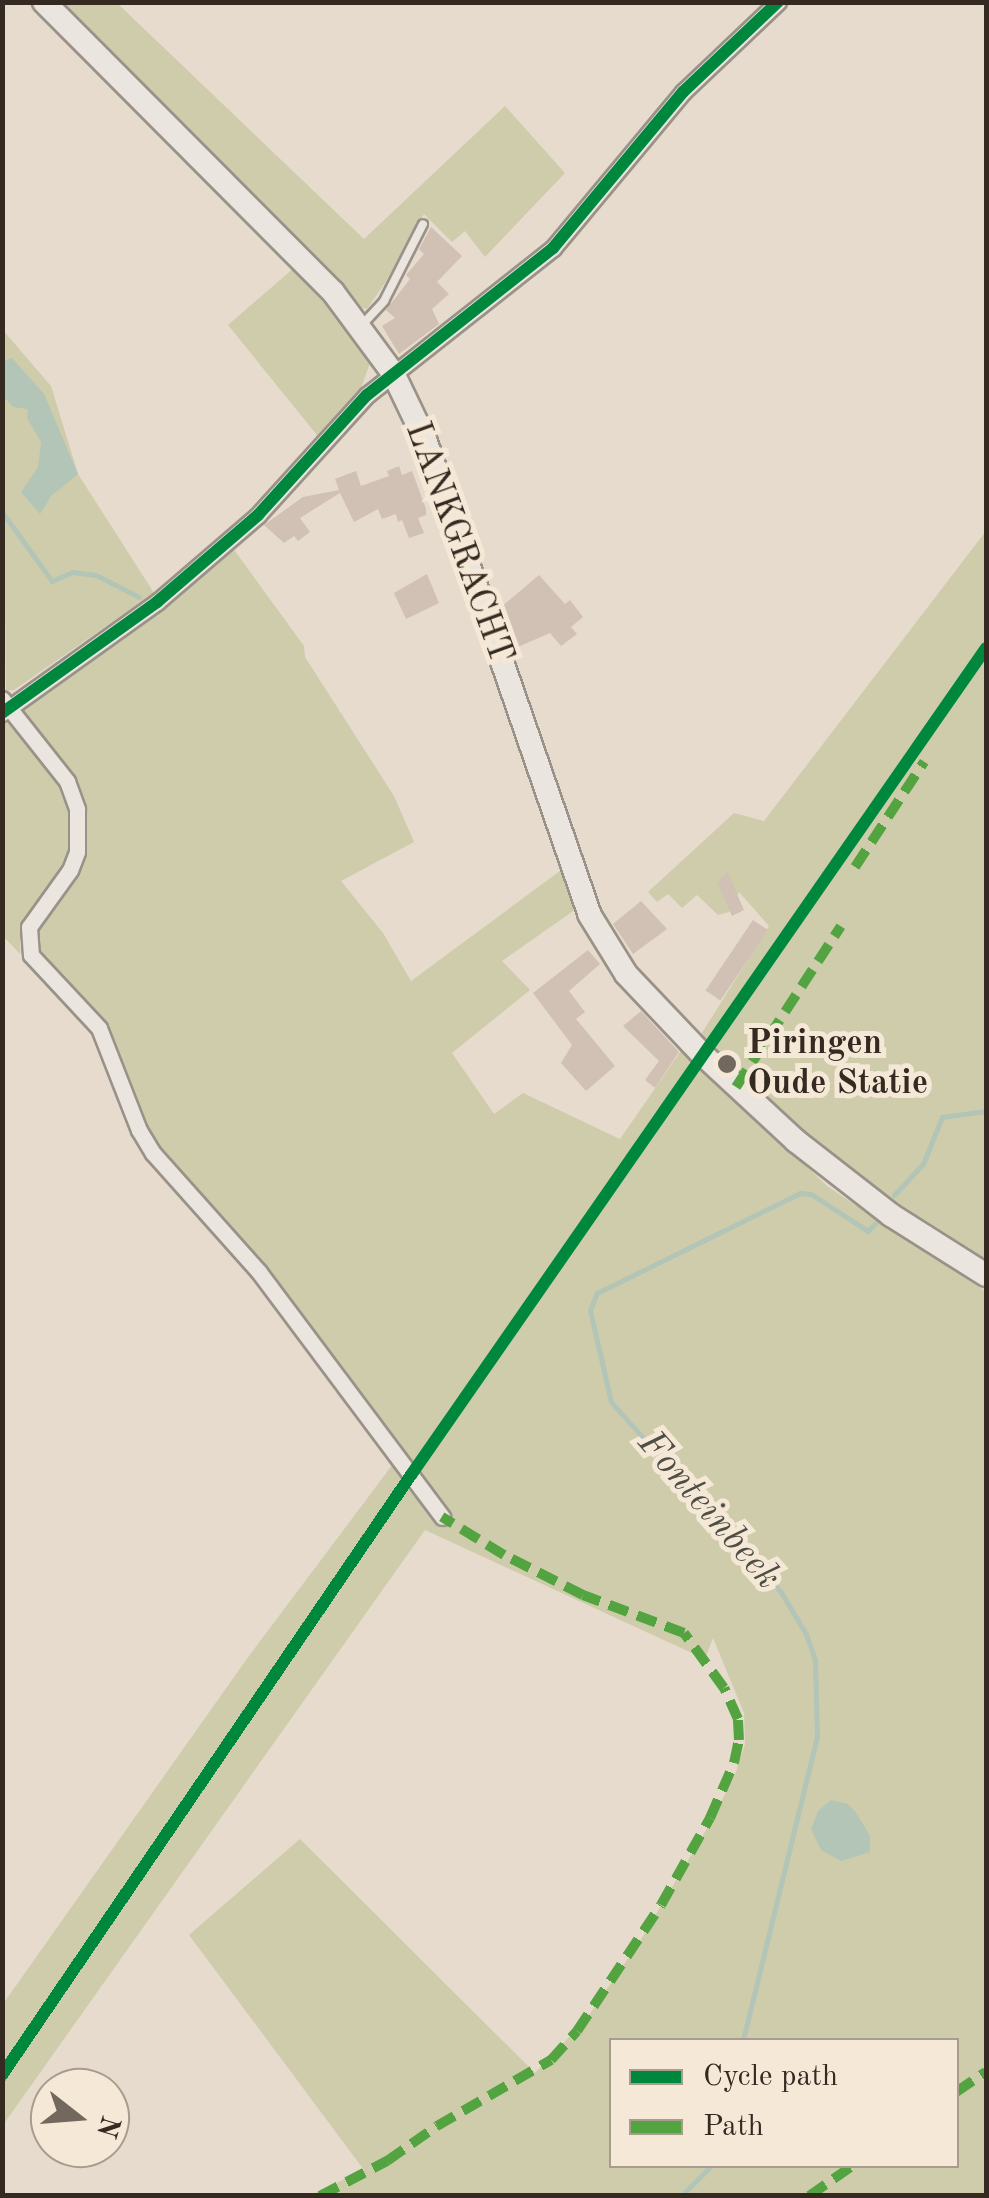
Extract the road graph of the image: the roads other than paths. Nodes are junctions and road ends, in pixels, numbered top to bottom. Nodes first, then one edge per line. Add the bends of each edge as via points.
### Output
1 (44, 2) edge
2 (778, 2) edge
3 (422, 224) dead end
4 (361, 326) junction
5 (393, 373) junction
6 (5, 706) edge
7 (986, 1275) edge
8 (442, 1517) dead end

1 - 4 street, LANKGRACHT
2 - 5 street via 683,92 552,248
3 - 4 lane via 384,301
4 - 5 street, LANKGRACHT
5 - 6 street via 229,540 157,602
5 - 7 street, LANKGRACHT via 426,442 590,914 626,974 700,1053 854,1189
6 - 8 street via 67,781 78,809 77,852 29,927 31,955 99,1028 153,1153 258,1272

